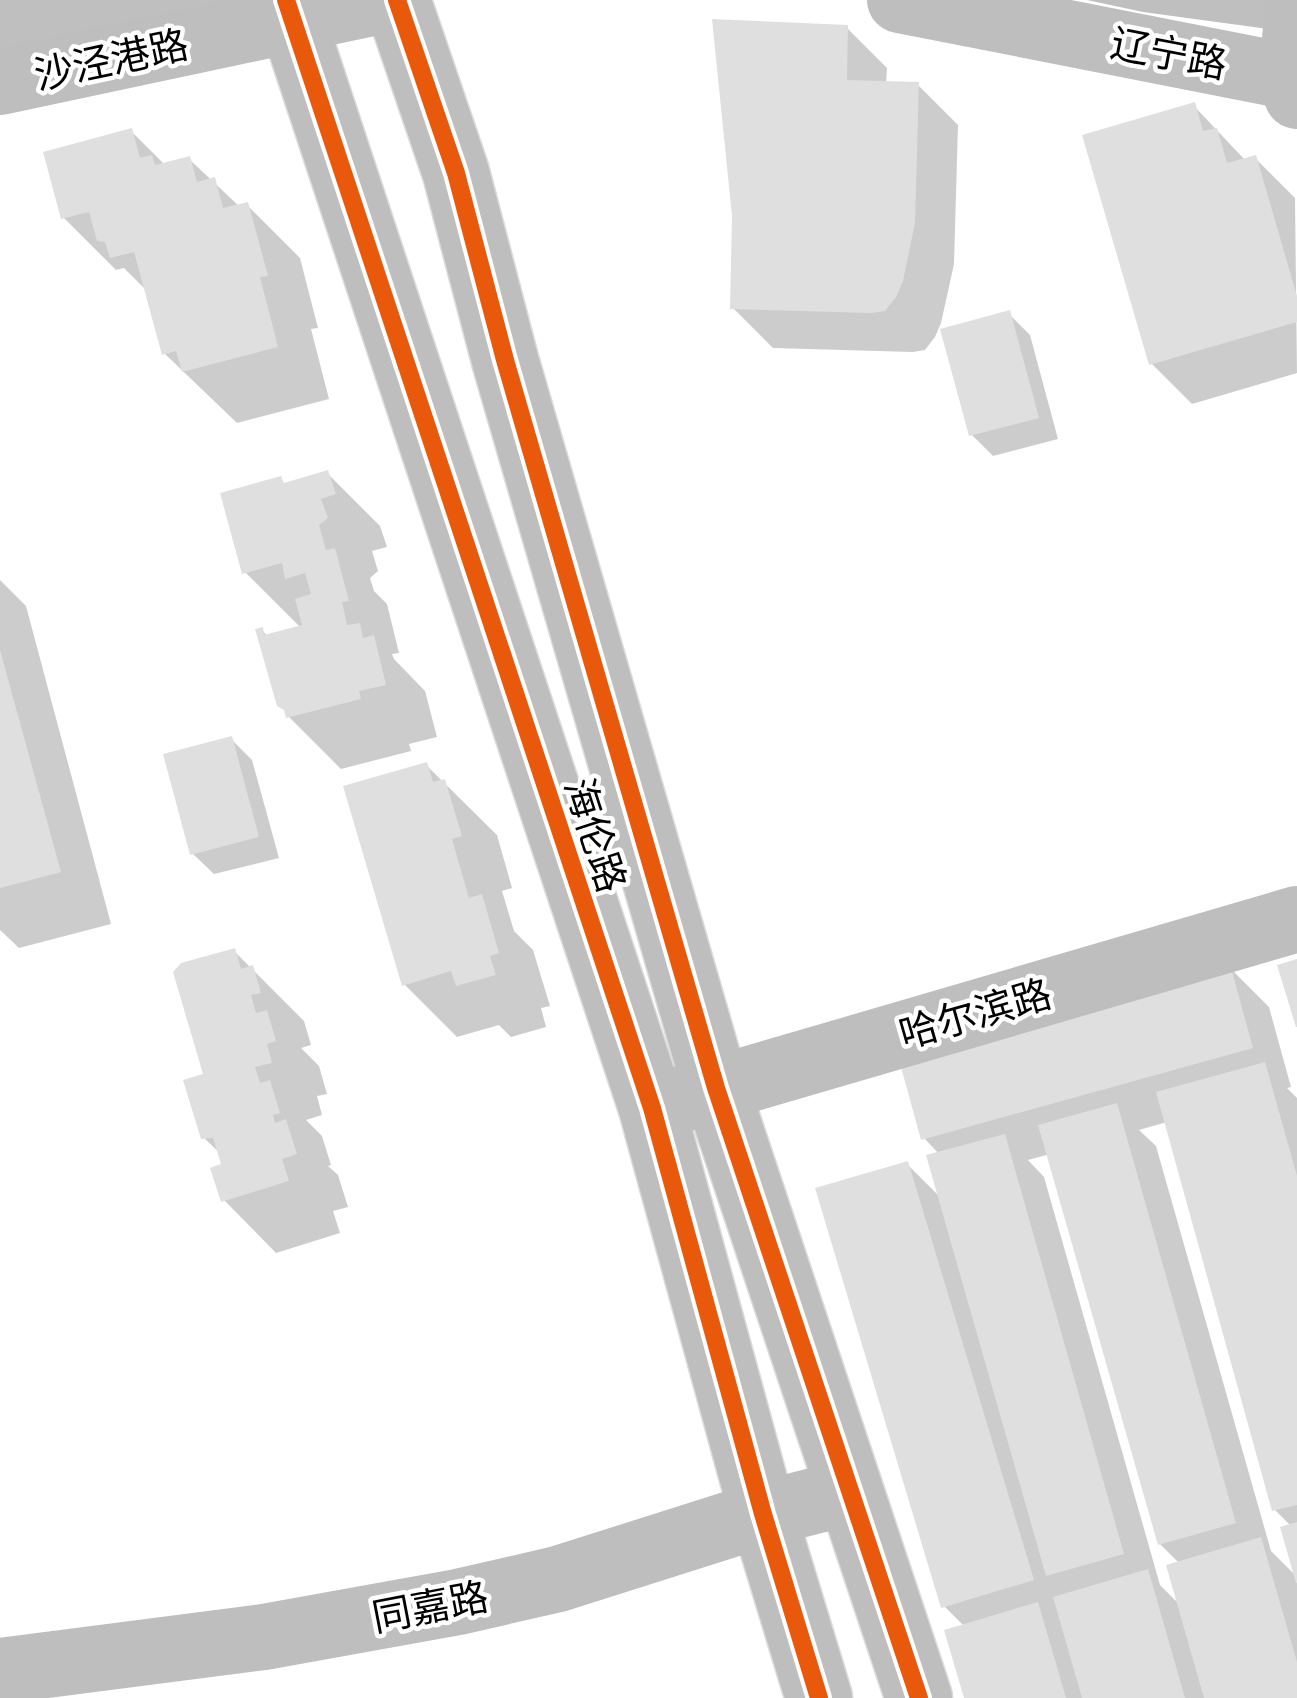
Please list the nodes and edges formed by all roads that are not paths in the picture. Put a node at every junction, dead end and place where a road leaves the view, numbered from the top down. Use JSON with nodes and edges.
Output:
{"nodes":[{"id":1,"x":386,"y":0,"type":"edge"},
{"id":2,"x":397,"y":0,"type":"edge"},
{"id":3,"x":900,"y":0,"type":"edge"},
{"id":4,"x":289,"y":10,"type":"edge"},
{"id":5,"x":1295,"y":61,"type":"edge"},
{"id":6,"x":0,"y":82,"type":"edge"},
{"id":7,"x":1297,"y":919,"type":"edge"},
{"id":8,"x":716,"y":1088,"type":"junction"},
{"id":9,"x":652,"y":1108,"type":"junction"},
{"id":10,"x":850,"y":1492,"type":"junction"},
{"id":11,"x":764,"y":1514,"type":"junction"},
{"id":12,"x":0,"y":1671,"type":"edge"},
{"id":13,"x":819,"y":1698,"type":"edge"},
{"id":14,"x":919,"y":1698,"type":"edge"}],
"edges":[{"from":1,"to":4,"type":"main road"},
{"from":2,"to":8,"type":"main road","name":"海伦路"},
{"from":3,"to":5,"type":"main road","name":"辽宁路"},
{"from":4,"to":6,"type":"main road","name":"沙泾港路"},
{"from":4,"to":9,"type":"main road","name":"海伦路"},
{"from":7,"to":8,"type":"main road","name":"哈尔滨路"},
{"from":8,"to":9,"type":"main road","name":"哈尔滨路"},
{"from":8,"to":10,"type":"main road","name":"海伦路"},
{"from":9,"to":11,"type":"main road","name":"海伦路"},
{"from":10,"to":11,"type":"main road","name":"同嘉路"},
{"from":10,"to":14,"type":"main road","name":"海伦路"},
{"from":11,"to":12,"type":"main road","name":"同嘉路"},
{"from":11,"to":13,"type":"main road","name":"海伦路"}]}
